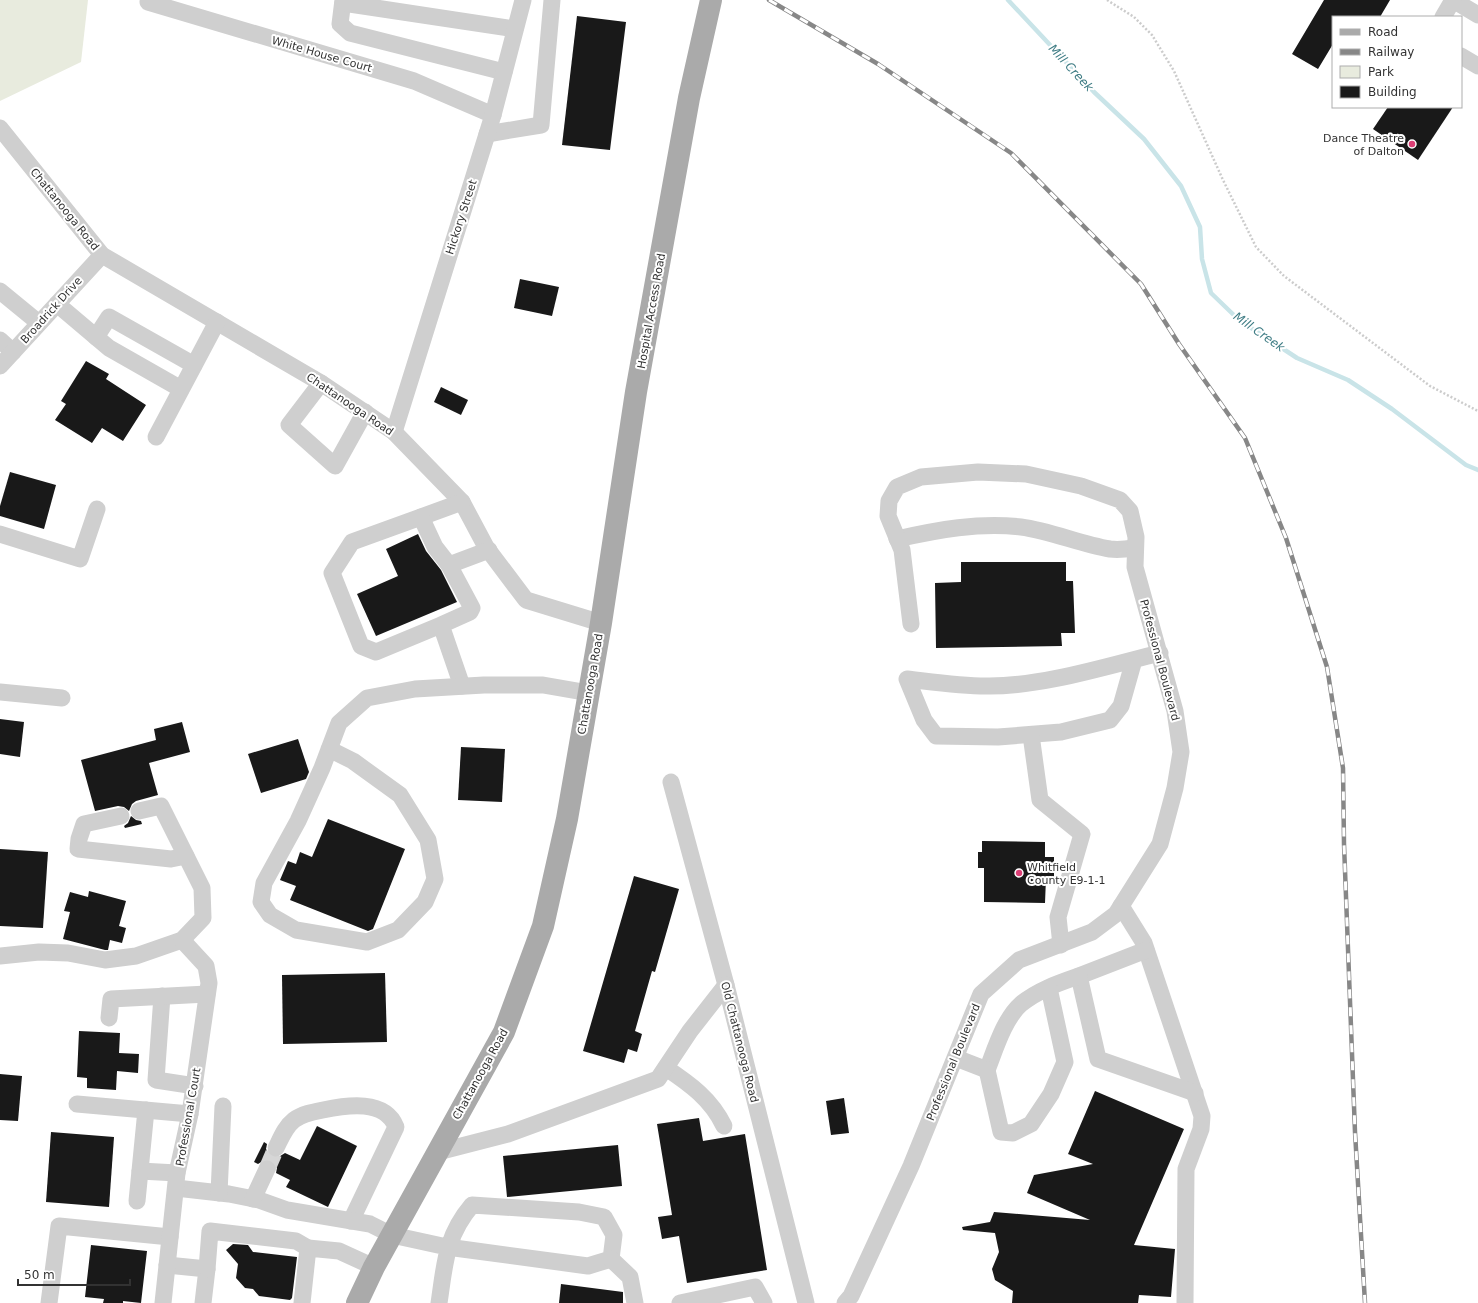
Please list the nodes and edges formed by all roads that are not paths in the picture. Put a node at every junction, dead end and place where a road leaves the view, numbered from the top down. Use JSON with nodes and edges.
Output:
{"nodes":[{"id":1,"x":523,"y":0,"type":"edge"},
{"id":2,"x":552,"y":0,"type":"edge"},
{"id":3,"x":711,"y":0,"type":"edge"},
{"id":4,"x":1453,"y":0,"type":"edge"},
{"id":5,"x":343,"y":1,"type":"edge"},
{"id":6,"x":148,"y":2,"type":"dead end"},
{"id":7,"x":1478,"y":15,"type":"edge"},
{"id":8,"x":1444,"y":16,"type":"edge"},
{"id":9,"x":516,"y":30,"type":"junction"},
{"id":10,"x":1462,"y":57,"type":"edge"},
{"id":11,"x":1478,"y":66,"type":"edge"},
{"id":12,"x":504,"y":72,"type":"junction"},
{"id":13,"x":493,"y":115,"type":"junction"},
{"id":14,"x":0,"y":128,"type":"edge"},
{"id":15,"x":487,"y":134,"type":"junction"},
{"id":16,"x":102,"y":255,"type":"junction"},
{"id":17,"x":0,"y":291,"type":"edge"},
{"id":18,"x":57,"y":304,"type":"junction"},
{"id":19,"x":218,"y":322,"type":"junction"},
{"id":20,"x":39,"y":323,"type":"junction"},
{"id":21,"x":96,"y":337,"type":"junction"},
{"id":22,"x":0,"y":340,"type":"edge"},
{"id":23,"x":13,"y":352,"type":"junction"},
{"id":24,"x":194,"y":365,"type":"junction"},
{"id":25,"x":0,"y":366,"type":"edge"},
{"id":26,"x":321,"y":383,"type":"junction"},
{"id":27,"x":181,"y":389,"type":"junction"},
{"id":28,"x":365,"y":412,"type":"junction"},
{"id":29,"x":394,"y":432,"type":"junction"},
{"id":30,"x":156,"y":437,"type":"dead end"},
{"id":31,"x":462,"y":502,"type":"junction"},
{"id":32,"x":97,"y":509,"type":"dead end"},
{"id":33,"x":421,"y":517,"type":"junction"},
{"id":34,"x":0,"y":534,"type":"edge"},
{"id":35,"x":897,"y":539,"type":"junction"},
{"id":36,"x":1134,"y":548,"type":"junction"},
{"id":37,"x":489,"y":550,"type":"junction"},
{"id":38,"x":449,"y":565,"type":"junction"},
{"id":39,"x":601,"y":623,"type":"junction"},
{"id":40,"x":911,"y":624,"type":"dead end"},
{"id":41,"x":441,"y":625,"type":"junction"},
{"id":42,"x":1160,"y":653,"type":"junction"},
{"id":43,"x":1134,"y":660,"type":"junction"},
{"id":44,"x":462,"y":686,"type":"junction"},
{"id":45,"x":0,"y":692,"type":"edge"},
{"id":46,"x":589,"y":693,"type":"junction"},
{"id":47,"x":62,"y":698,"type":"dead end"},
{"id":48,"x":1031,"y":734,"type":"junction"},
{"id":49,"x":329,"y":749,"type":"junction"},
{"id":50,"x":671,"y":782,"type":"dead end"},
{"id":51,"x":139,"y":811,"type":"dead end"},
{"id":52,"x":121,"y":816,"type":"dead end"},
{"id":53,"x":186,"y":856,"type":"junction"},
{"id":54,"x":1121,"y":906,"type":"junction"},
{"id":55,"x":182,"y":940,"type":"junction"},
{"id":56,"x":1061,"y":945,"type":"junction"},
{"id":57,"x":1146,"y":950,"type":"junction"},
{"id":58,"x":0,"y":956,"type":"edge"},
{"id":59,"x":1079,"y":976,"type":"junction"},
{"id":60,"x":726,"y":985,"type":"junction"},
{"id":61,"x":1049,"y":988,"type":"junction"},
{"id":62,"x":208,"y":994,"type":"junction"},
{"id":63,"x":162,"y":996,"type":"junction"},
{"id":64,"x":109,"y":1018,"type":"dead end"},
{"id":65,"x":956,"y":1058,"type":"junction"},
{"id":66,"x":666,"y":1068,"type":"junction"},
{"id":67,"x":987,"y":1070,"type":"junction"},
{"id":68,"x":195,"y":1086,"type":"junction"},
{"id":69,"x":1195,"y":1093,"type":"junction"},
{"id":70,"x":76,"y":1104,"type":"dead end"},
{"id":71,"x":223,"y":1106,"type":"dead end"},
{"id":72,"x":146,"y":1110,"type":"junction"},
{"id":73,"x":190,"y":1114,"type":"junction"},
{"id":74,"x":724,"y":1126,"type":"dead end"},
{"id":75,"x":276,"y":1148,"type":"tunnel mouth"},
{"id":76,"x":438,"y":1152,"type":"junction"},
{"id":77,"x":267,"y":1169,"type":"tunnel mouth"},
{"id":78,"x":140,"y":1172,"type":"junction"},
{"id":79,"x":176,"y":1181,"type":"junction"},
{"id":80,"x":219,"y":1193,"type":"junction"},
{"id":81,"x":253,"y":1199,"type":"junction"},
{"id":82,"x":137,"y":1201,"type":"dead end"},
{"id":83,"x":351,"y":1221,"type":"junction"},
{"id":84,"x":392,"y":1235,"type":"junction"},
{"id":85,"x":170,"y":1237,"type":"junction"},
{"id":86,"x":448,"y":1247,"type":"junction"},
{"id":87,"x":308,"y":1248,"type":"junction"},
{"id":88,"x":611,"y":1259,"type":"junction"},
{"id":89,"x":167,"y":1265,"type":"junction"},
{"id":90,"x":374,"y":1267,"type":"junction"},
{"id":91,"x":207,"y":1270,"type":"junction"},
{"id":92,"x":49,"y":1303,"type":"edge"},
{"id":93,"x":163,"y":1303,"type":"edge"},
{"id":94,"x":203,"y":1303,"type":"edge"},
{"id":95,"x":302,"y":1303,"type":"edge"},
{"id":96,"x":357,"y":1303,"type":"edge"},
{"id":97,"x":439,"y":1303,"type":"edge"},
{"id":98,"x":635,"y":1303,"type":"edge"},
{"id":99,"x":680,"y":1303,"type":"edge"},
{"id":100,"x":764,"y":1303,"type":"edge"},
{"id":101,"x":806,"y":1303,"type":"edge"},
{"id":102,"x":845,"y":1303,"type":"edge"},
{"id":103,"x":1185,"y":1303,"type":"edge"}],
"edges":[{"from":1,"to":9,"type":"street","name":"Hickory Street"},
{"from":2,"to":15,"type":"street"},
{"from":3,"to":39,"type":"main road","name":"Hospital Access Road"},
{"from":4,"to":7,"type":"street"},
{"from":4,"to":8,"type":"street"},
{"from":5,"to":9,"type":"street"},
{"from":5,"to":12,"type":"street"},
{"from":6,"to":13,"type":"street","name":"White House Court"},
{"from":9,"to":12,"type":"street","name":"Hickory Street"},
{"from":10,"to":11,"type":"street"},
{"from":12,"to":13,"type":"street","name":"Hickory Street"},
{"from":13,"to":15,"type":"street","name":"Hickory Street"},
{"from":14,"to":16,"type":"street","name":"Chattanooga Road"},
{"from":15,"to":29,"type":"street","name":"Hickory Street"},
{"from":16,"to":18,"type":"street","name":"Broadrick Drive"},
{"from":16,"to":19,"type":"street","name":"Chattanooga Road"},
{"from":17,"to":20,"type":"street"},
{"from":18,"to":20,"type":"street","name":"Broadrick Drive"},
{"from":18,"to":21,"type":"street"},
{"from":19,"to":24,"type":"street"},
{"from":19,"to":26,"type":"street","name":"Chattanooga Road"},
{"from":20,"to":23,"type":"street","name":"Broadrick Drive"},
{"from":21,"to":24,"type":"street"},
{"from":21,"to":27,"type":"street"},
{"from":22,"to":23,"type":"street"},
{"from":23,"to":25,"type":"street","name":"Broadrick Drive"},
{"from":24,"to":27,"type":"street"},
{"from":26,"to":28,"type":"street","name":"Chattanooga Road"},
{"from":26,"to":28,"type":"street"},
{"from":27,"to":30,"type":"street"},
{"from":28,"to":29,"type":"street","name":"Chattanooga Road"},
{"from":29,"to":31,"type":"street","name":"Chattanooga Road"},
{"from":31,"to":33,"type":"street"},
{"from":31,"to":37,"type":"street","name":"Chattanooga Road"},
{"from":32,"to":34,"type":"street"},
{"from":33,"to":38,"type":"street"},
{"from":33,"to":41,"type":"street"},
{"from":35,"to":36,"type":"street"},
{"from":35,"to":36,"type":"street","name":"Professional Boulevard"},
{"from":35,"to":40,"type":"street","name":"Professional Boulevard"},
{"from":36,"to":42,"type":"street","name":"Professional Boulevard"},
{"from":37,"to":38,"type":"street"},
{"from":37,"to":39,"type":"street","name":"Chattanooga Road"},
{"from":38,"to":41,"type":"street"},
{"from":39,"to":46,"type":"main road","name":"Chattanooga Road"},
{"from":41,"to":44,"type":"street"},
{"from":42,"to":43,"type":"street"},
{"from":42,"to":54,"type":"street","name":"Professional Boulevard"},
{"from":43,"to":48,"type":"street"},
{"from":43,"to":48,"type":"street"},
{"from":44,"to":46,"type":"street"},
{"from":44,"to":49,"type":"street"},
{"from":45,"to":47,"type":"street"},
{"from":46,"to":76,"type":"main road","name":"Chattanooga Road"},
{"from":48,"to":56,"type":"street"},
{"from":49,"to":49,"type":"street"},
{"from":50,"to":60,"type":"street","name":"Old Chattanooga Road"},
{"from":51,"to":53,"type":"street"},
{"from":52,"to":53,"type":"street"},
{"from":53,"to":55,"type":"street"},
{"from":54,"to":56,"type":"street","name":"Professional Boulevard"},
{"from":54,"to":57,"type":"street"},
{"from":55,"to":58,"type":"street"},
{"from":55,"to":62,"type":"street","name":"Professional Court"},
{"from":56,"to":65,"type":"street","name":"Professional Boulevard"},
{"from":57,"to":59,"type":"street"},
{"from":57,"to":69,"type":"street"},
{"from":59,"to":61,"type":"street"},
{"from":59,"to":69,"type":"street"},
{"from":60,"to":66,"type":"street"},
{"from":60,"to":101,"type":"street","name":"Old Chattanooga Road"},
{"from":61,"to":67,"type":"street"},
{"from":61,"to":67,"type":"street"},
{"from":62,"to":63,"type":"street"},
{"from":62,"to":68,"type":"street","name":"Professional Court"},
{"from":63,"to":64,"type":"street"},
{"from":63,"to":68,"type":"street"},
{"from":65,"to":67,"type":"street"},
{"from":65,"to":102,"type":"street","name":"Professional Boulevard"},
{"from":66,"to":74,"type":"street"},
{"from":66,"to":76,"type":"street"},
{"from":68,"to":73,"type":"street","name":"Professional Court"},
{"from":69,"to":103,"type":"street"},
{"from":70,"to":72,"type":"street"},
{"from":71,"to":80,"type":"street"},
{"from":72,"to":73,"type":"street"},
{"from":72,"to":78,"type":"street"},
{"from":73,"to":79,"type":"street","name":"Professional Court"},
{"from":75,"to":83,"type":"street"},
{"from":76,"to":84,"type":"main road","name":"Chattanooga Road"},
{"from":77,"to":81,"type":"street"},
{"from":78,"to":79,"type":"street"},
{"from":78,"to":82,"type":"street"},
{"from":79,"to":80,"type":"street"},
{"from":79,"to":85,"type":"street","name":"Professional Court"},
{"from":80,"to":81,"type":"street"},
{"from":81,"to":83,"type":"street"},
{"from":83,"to":84,"type":"street"},
{"from":84,"to":86,"type":"street"},
{"from":84,"to":90,"type":"main road","name":"Chattanooga Road"},
{"from":85,"to":89,"type":"street","name":"Professional Court"},
{"from":85,"to":92,"type":"street"},
{"from":86,"to":88,"type":"street"},
{"from":86,"to":88,"type":"street"},
{"from":86,"to":97,"type":"street"},
{"from":87,"to":90,"type":"street"},
{"from":87,"to":91,"type":"street"},
{"from":87,"to":95,"type":"street"},
{"from":88,"to":98,"type":"street"},
{"from":89,"to":91,"type":"street"},
{"from":89,"to":93,"type":"street","name":"Professional Court"},
{"from":90,"to":96,"type":"main road","name":"Chattanooga Road"},
{"from":91,"to":94,"type":"street"},
{"from":99,"to":100,"type":"street"}]}
